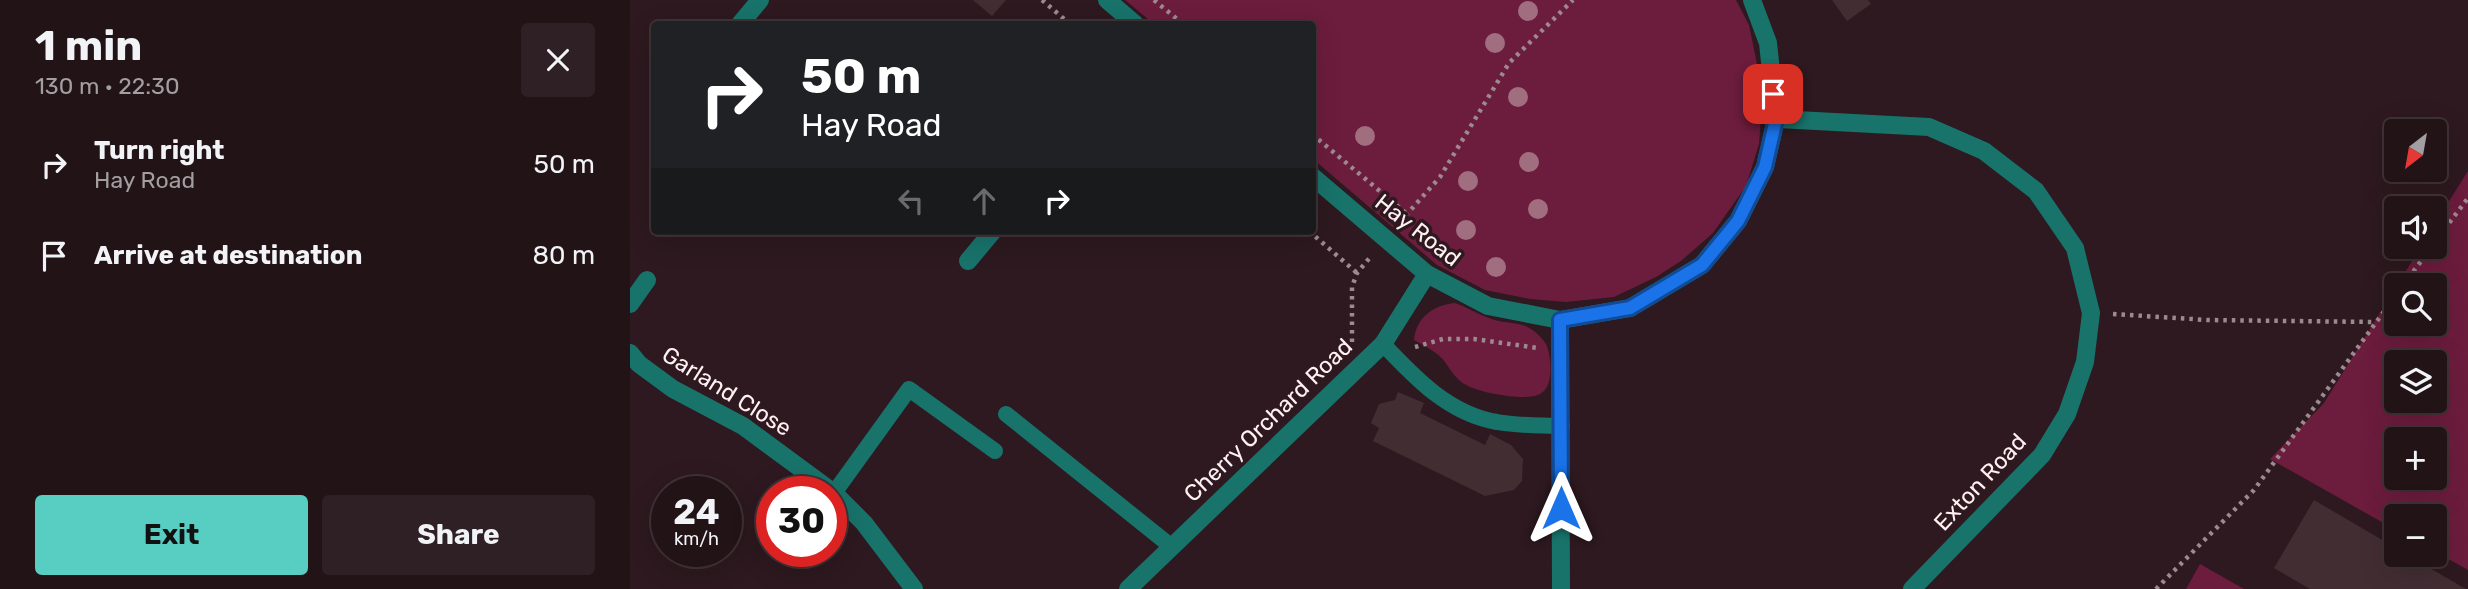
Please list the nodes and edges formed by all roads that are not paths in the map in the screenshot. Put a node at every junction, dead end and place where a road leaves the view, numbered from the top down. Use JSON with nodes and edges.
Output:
{"nodes":[{"id":1,"x":760,"y":0,"type":"edge"},
{"id":2,"x":1107,"y":0,"type":"edge"},
{"id":3,"x":1752,"y":0,"type":"edge"},
{"id":4,"x":742,"y":21,"type":"edge"},
{"id":5,"x":1132,"y":21,"type":"edge"},
{"id":6,"x":1776,"y":119,"type":"junction"},
{"id":7,"x":1316,"y":179,"type":"edge"},
{"id":8,"x":990,"y":235,"type":"edge"},
{"id":9,"x":968,"y":261,"type":"dead end"},
{"id":10,"x":1427,"y":274,"type":"junction"},
{"id":11,"x":647,"y":280,"type":"dead end"},
{"id":12,"x":630,"y":304,"type":"edge"},
{"id":13,"x":1560,"y":320,"type":"junction"},
{"id":14,"x":1383,"y":344,"type":"junction"},
{"id":15,"x":630,"y":353,"type":"edge"},
{"id":16,"x":1006,"y":414,"type":"dead end"},
{"id":17,"x":1562,"y":426,"type":"junction"},
{"id":18,"x":995,"y":451,"type":"dead end"},
{"id":19,"x":811,"y":476,"type":"edge"},
{"id":20,"x":846,"y":476,"type":"edge"},
{"id":21,"x":847,"y":506,"type":"edge"},
{"id":22,"x":1172,"y":547,"type":"junction"},
{"id":23,"x":914,"y":589,"type":"edge"},
{"id":24,"x":1128,"y":589,"type":"edge"},
{"id":25,"x":1561,"y":589,"type":"edge"},
{"id":26,"x":1912,"y":589,"type":"edge"}],
"edges":[{"from":1,"to":4,"type":"street"},
{"from":2,"to":5,"type":"street"},
{"from":3,"to":6,"type":"street","name":"Hay Road"},
{"from":6,"to":13,"type":"street","name":"Hay Road"},
{"from":6,"to":26,"type":"street","name":"Exton Road"},
{"from":7,"to":10,"type":"street","name":"Hay Road"},
{"from":8,"to":9,"type":"street"},
{"from":10,"to":13,"type":"street","name":"Hay Road"},
{"from":10,"to":14,"type":"street","name":"Cherry Orchard Road"},
{"from":11,"to":12,"type":"street"},
{"from":13,"to":17,"type":"street"},
{"from":14,"to":17,"type":"lane"},
{"from":14,"to":22,"type":"street","name":"Cherry Orchard Road"},
{"from":15,"to":19,"type":"street","name":"Garland Close"},
{"from":16,"to":22,"type":"lane"},
{"from":17,"to":25,"type":"street"},
{"from":18,"to":20,"type":"lane"},
{"from":21,"to":23,"type":"street","name":"Garland Close"},
{"from":22,"to":24,"type":"street","name":"Cherry Orchard Road"}]}
